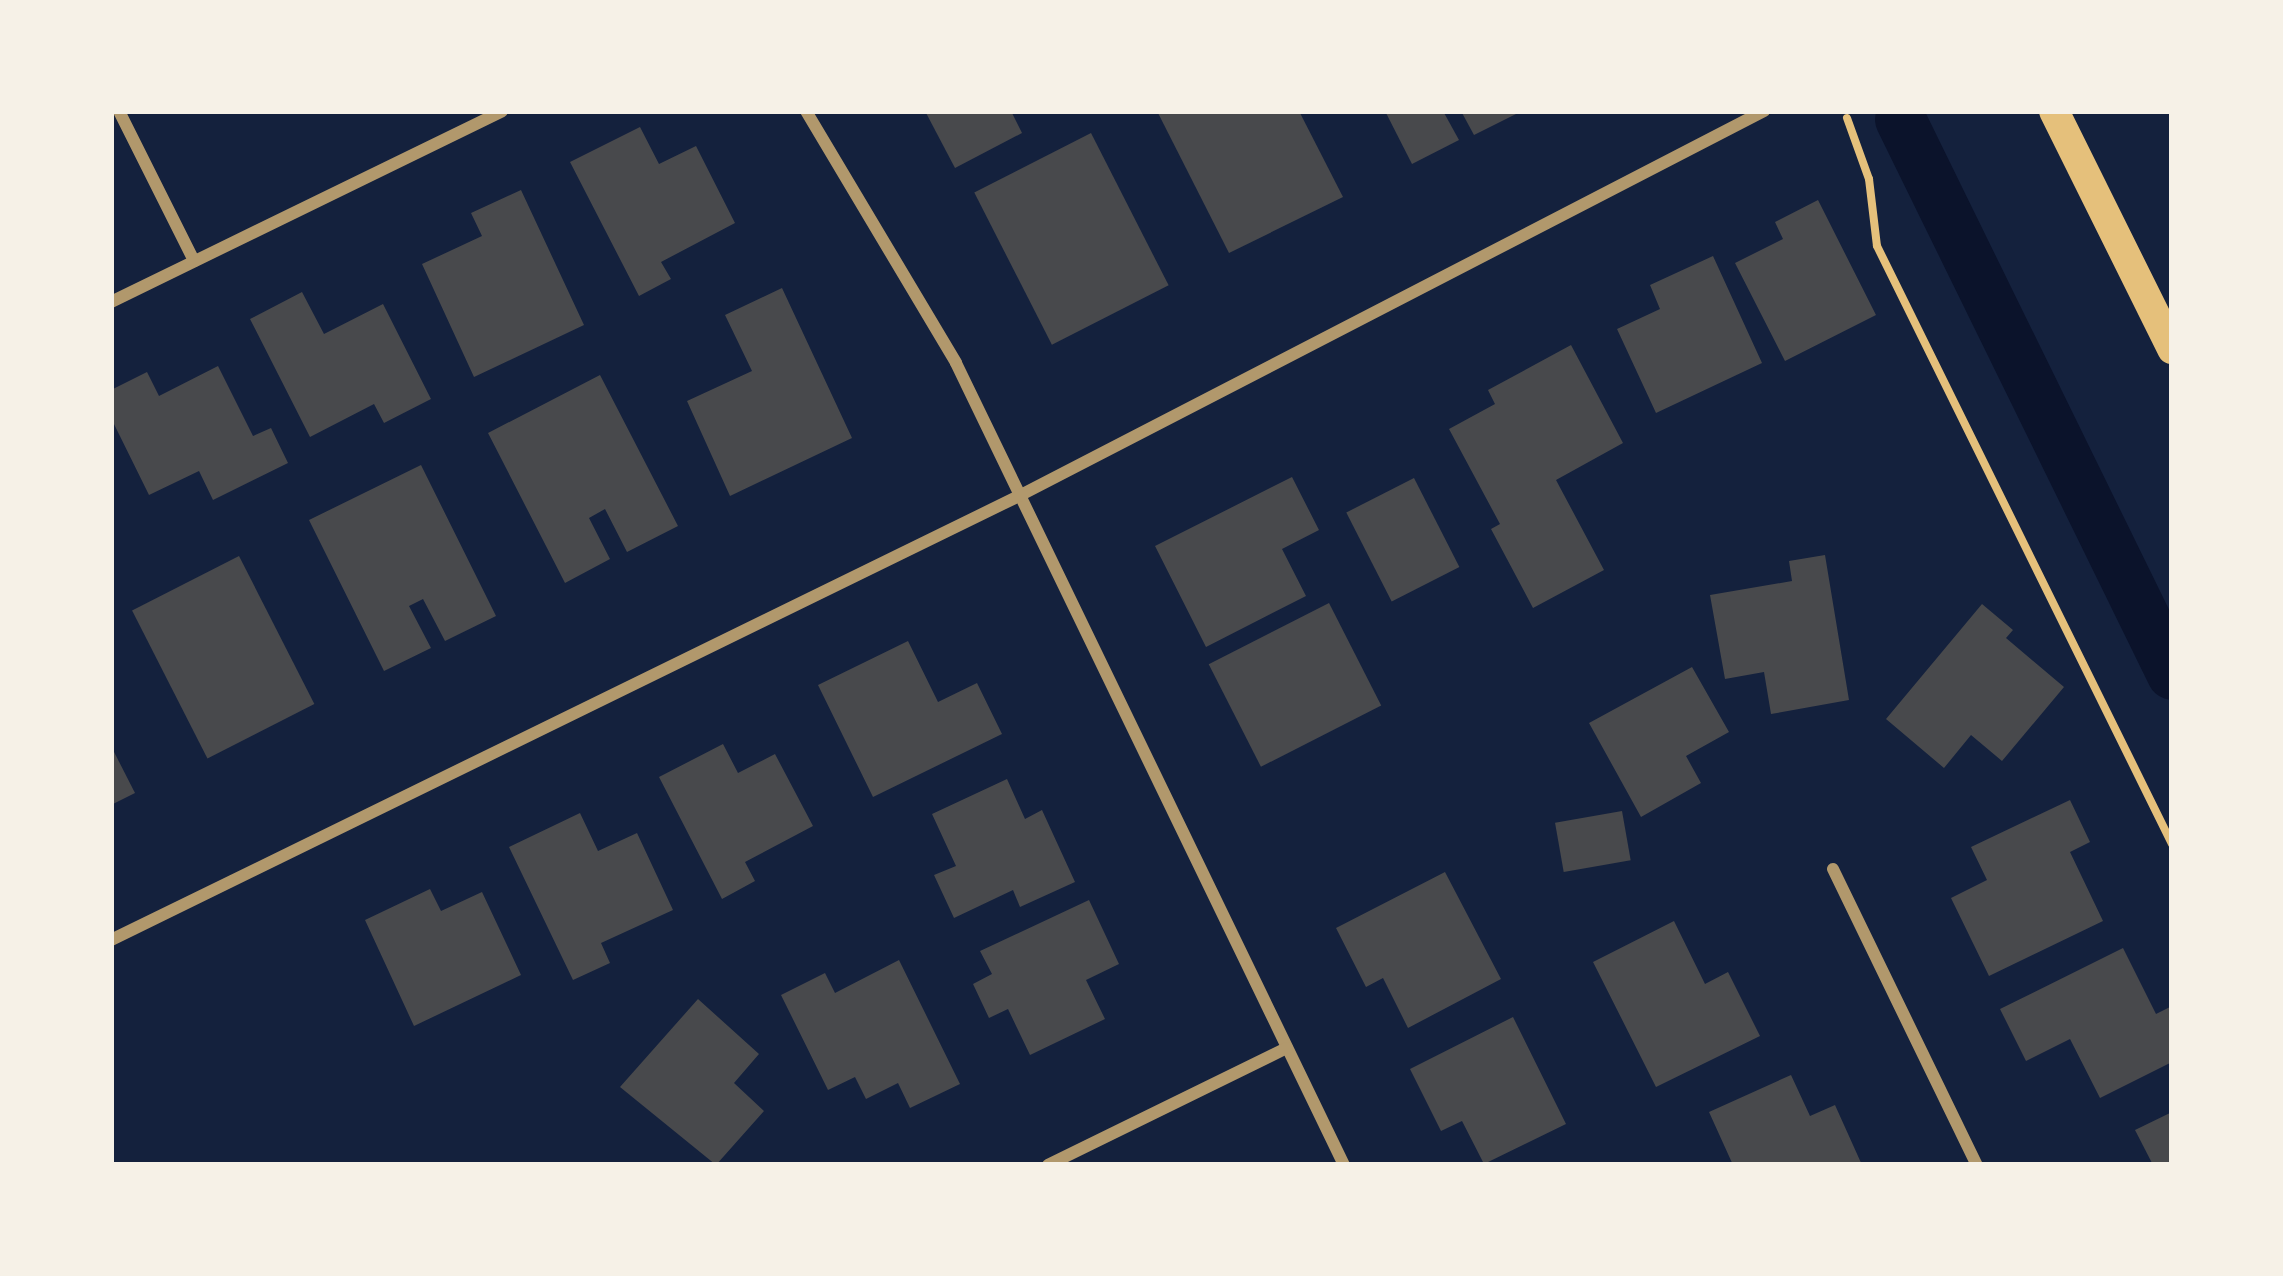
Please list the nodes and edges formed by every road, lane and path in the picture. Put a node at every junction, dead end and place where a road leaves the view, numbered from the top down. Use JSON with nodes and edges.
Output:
{"nodes":[{"id":1,"x":119,"y":111,"type":"edge"},
{"id":2,"x":502,"y":111,"type":"edge"},
{"id":3,"x":806,"y":111,"type":"edge"},
{"id":4,"x":1764,"y":111,"type":"edge"},
{"id":5,"x":2054,"y":111,"type":"edge"},
{"id":6,"x":1847,"y":118,"type":"dead end"},
{"id":7,"x":194,"y":261,"type":"junction"},
{"id":8,"x":111,"y":302,"type":"edge"},
{"id":9,"x":2172,"y":350,"type":"edge"},
{"id":10,"x":1017,"y":497,"type":"junction"},
{"id":11,"x":2172,"y":844,"type":"edge"},
{"id":12,"x":1833,"y":869,"type":"dead end"},
{"id":13,"x":111,"y":940,"type":"edge"},
{"id":14,"x":1287,"y":1048,"type":"junction"},
{"id":15,"x":1048,"y":1165,"type":"edge"},
{"id":16,"x":1344,"y":1165,"type":"edge"},
{"id":17,"x":1977,"y":1165,"type":"edge"}],
"edges":[{"from":1,"to":7,"type":"street"},
{"from":2,"to":7,"type":"street"},
{"from":3,"to":10,"type":"street"},
{"from":4,"to":10,"type":"street"},
{"from":5,"to":9,"type":"main road"},
{"from":6,"to":11,"type":"path"},
{"from":7,"to":8,"type":"street"},
{"from":10,"to":13,"type":"street"},
{"from":10,"to":14,"type":"street"},
{"from":12,"to":17,"type":"street"},
{"from":14,"to":15,"type":"street"},
{"from":14,"to":16,"type":"street"}]}
